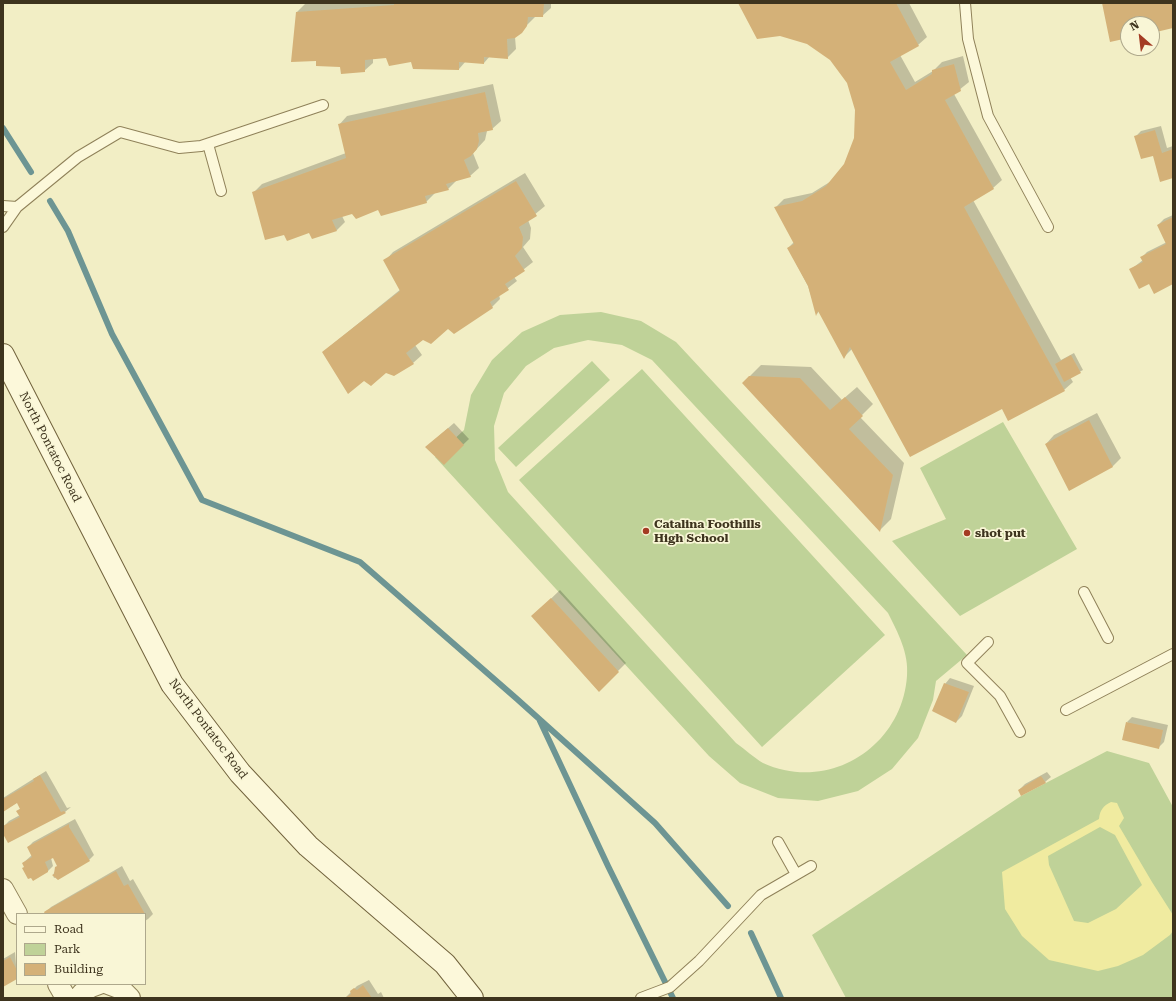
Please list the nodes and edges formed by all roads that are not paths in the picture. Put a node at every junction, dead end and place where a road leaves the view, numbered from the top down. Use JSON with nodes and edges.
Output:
{"nodes":[{"id":1,"x":965,"y":3,"type":"edge"},
{"id":2,"x":323,"y":105,"type":"dead end"},
{"id":3,"x":208,"y":144,"type":"junction"},
{"id":4,"x":221,"y":191,"type":"dead end"},
{"id":5,"x":3,"y":206,"type":"edge"},
{"id":6,"x":17,"y":207,"type":"junction"},
{"id":7,"x":3,"y":227,"type":"edge"},
{"id":8,"x":1048,"y":227,"type":"dead end"},
{"id":9,"x":3,"y":355,"type":"edge"},
{"id":10,"x":1084,"y":592,"type":"dead end"},
{"id":11,"x":1108,"y":638,"type":"dead end"},
{"id":12,"x":988,"y":642,"type":"dead end"},
{"id":13,"x":1173,"y":654,"type":"edge"},
{"id":14,"x":1066,"y":710,"type":"dead end"},
{"id":15,"x":1020,"y":732,"type":"dead end"},
{"id":16,"x":778,"y":842,"type":"dead end"},
{"id":17,"x":811,"y":866,"type":"dead end"},
{"id":18,"x":796,"y":874,"type":"junction"},
{"id":19,"x":3,"y":889,"type":"edge"},
{"id":20,"x":16,"y":913,"type":"edge"},
{"id":21,"x":59,"y":985,"type":"edge"},
{"id":22,"x":96,"y":985,"type":"edge"},
{"id":23,"x":111,"y":985,"type":"edge"},
{"id":24,"x":66,"y":998,"type":"edge"},
{"id":25,"x":78,"y":998,"type":"edge"},
{"id":26,"x":130,"y":998,"type":"edge"},
{"id":27,"x":472,"y":998,"type":"edge"},
{"id":28,"x":641,"y":998,"type":"edge"}],
"edges":[{"from":1,"to":8,"type":"lane"},
{"from":2,"to":3,"type":"lane"},
{"from":3,"to":4,"type":"lane"},
{"from":3,"to":6,"type":"lane"},
{"from":5,"to":6,"type":"lane"},
{"from":6,"to":7,"type":"lane"},
{"from":9,"to":27,"type":"street","name":"North Pontatoc Road"},
{"from":10,"to":11,"type":"lane"},
{"from":12,"to":15,"type":"lane"},
{"from":13,"to":14,"type":"lane"},
{"from":16,"to":18,"type":"lane"},
{"from":17,"to":18,"type":"lane"},
{"from":18,"to":28,"type":"lane"},
{"from":19,"to":20,"type":"street"},
{"from":21,"to":24,"type":"street"},
{"from":22,"to":25,"type":"street"},
{"from":23,"to":26,"type":"street"}]}
